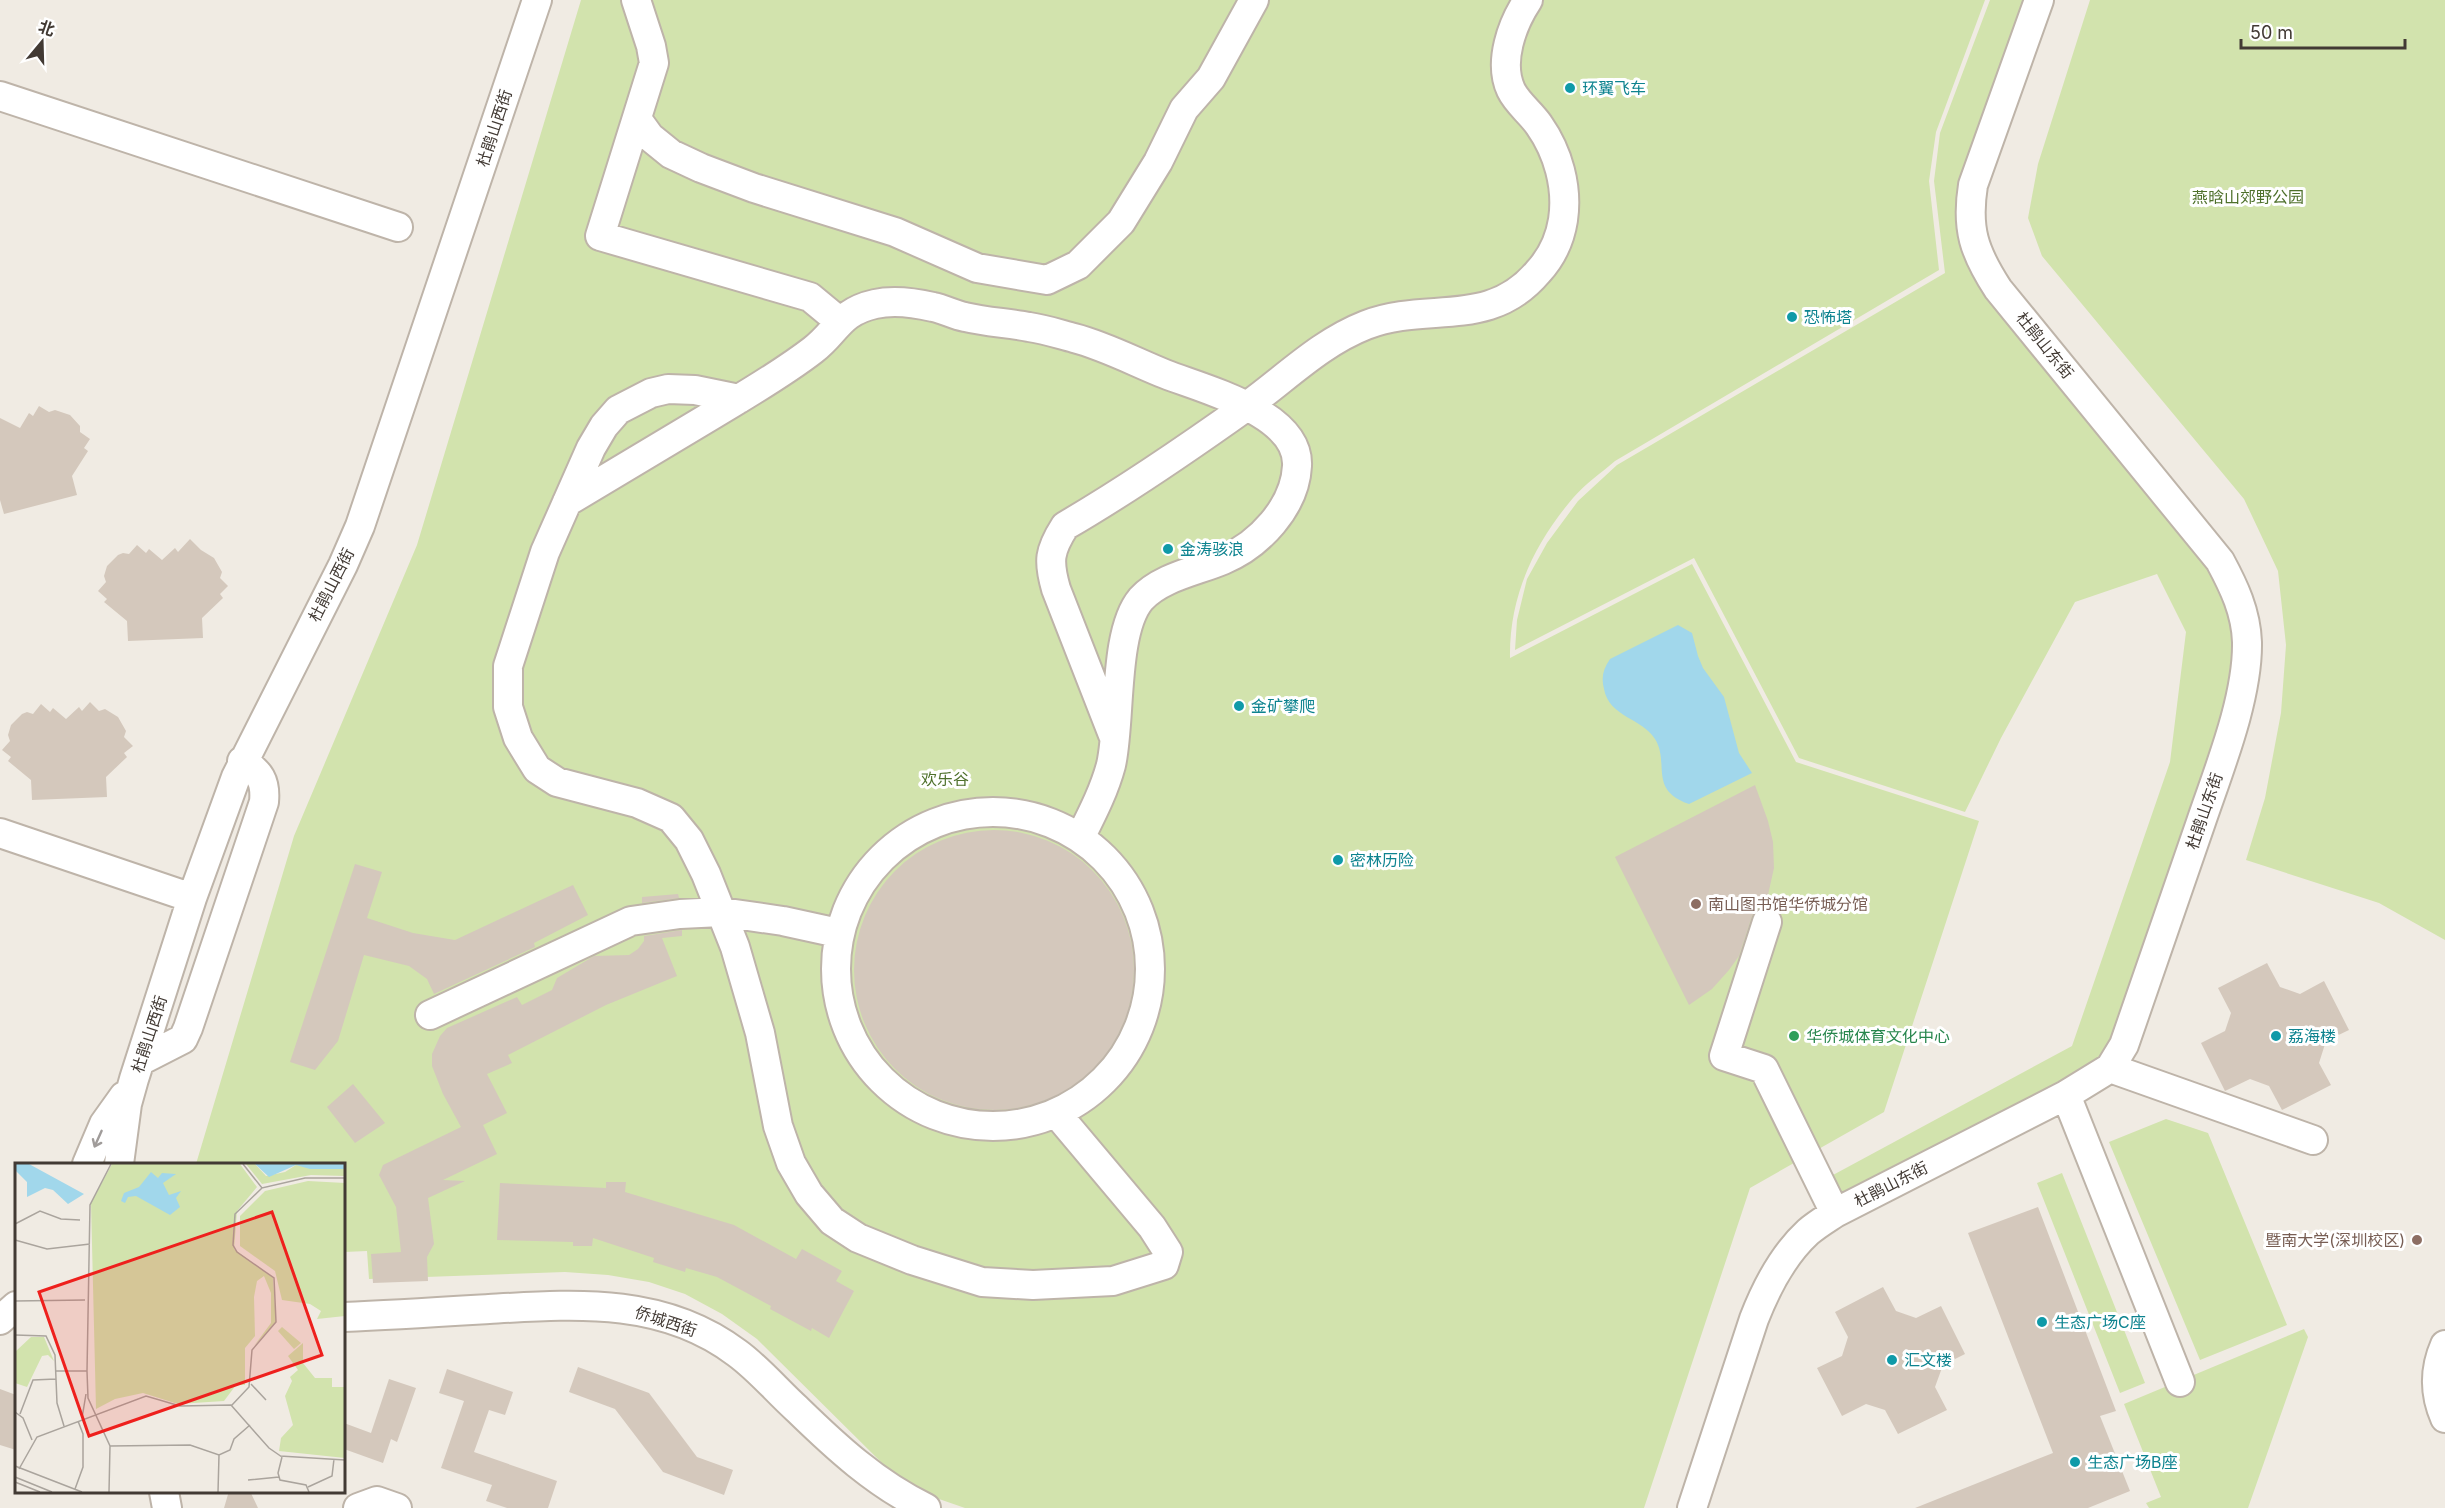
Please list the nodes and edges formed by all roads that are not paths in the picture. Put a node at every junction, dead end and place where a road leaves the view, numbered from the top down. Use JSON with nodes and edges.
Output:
{"nodes":[{"id":1,"x":537,"y":0,"type":"edge"},
{"id":2,"x":636,"y":0,"type":"edge"},
{"id":3,"x":1528,"y":0,"type":"edge"},
{"id":4,"x":2039,"y":0,"type":"edge"},
{"id":5,"x":1252,"y":1,"type":"edge"},
{"id":6,"x":0,"y":96,"type":"edge"},
{"id":7,"x":637,"y":119,"type":"junction"},
{"id":8,"x":398,"y":227,"type":"dead end"},
{"id":9,"x":839,"y":321,"type":"junction"},
{"id":10,"x":739,"y":399,"type":"junction"},
{"id":11,"x":1248,"y":405,"type":"junction"},
{"id":12,"x":567,"y":502,"type":"junction"},
{"id":13,"x":1115,"y":740,"type":"junction"},
{"id":14,"x":242,"y":761,"type":"junction"},
{"id":15,"x":0,"y":833,"type":"edge"},
{"id":16,"x":1080,"y":838,"type":"junction"},
{"id":17,"x":192,"y":898,"type":"junction"},
{"id":18,"x":722,"y":912,"type":"junction"},
{"id":19,"x":1767,"y":922,"type":"dead end"},
{"id":20,"x":838,"y":933,"type":"junction"},
{"id":21,"x":430,"y":1015,"type":"dead end"},
{"id":22,"x":2110,"y":1068,"type":"junction"},
{"id":23,"x":137,"y":1070,"type":"junction"},
{"id":24,"x":2066,"y":1095,"type":"junction"},
{"id":25,"x":1057,"y":1114,"type":"junction"},
{"id":26,"x":2313,"y":1140,"type":"dead end"},
{"id":27,"x":87,"y":1163,"type":"edge"},
{"id":28,"x":119,"y":1163,"type":"edge"},
{"id":29,"x":1835,"y":1213,"type":"junction"},
{"id":30,"x":15,"y":1307,"type":"edge"},
{"id":31,"x":345,"y":1317,"type":"edge"},
{"id":32,"x":0,"y":1320,"type":"edge"},
{"id":33,"x":2445,"y":1345,"type":"edge"},
{"id":34,"x":2180,"y":1382,"type":"dead end"},
{"id":35,"x":2445,"y":1418,"type":"edge"},
{"id":36,"x":164,"y":1493,"type":"edge"},
{"id":37,"x":167,"y":1508,"type":"edge"},
{"id":38,"x":358,"y":1508,"type":"edge"},
{"id":39,"x":397,"y":1508,"type":"edge"},
{"id":40,"x":926,"y":1508,"type":"edge"},
{"id":41,"x":1692,"y":1508,"type":"edge"}],
"edges":[{"from":1,"to":14,"type":"street","name":"杜鹃山西街"},
{"from":2,"to":7,"type":"street"},
{"from":3,"to":11,"type":"street"},
{"from":4,"to":22,"type":"street","name":"杜鹃山东街"},
{"from":5,"to":7,"type":"street"},
{"from":6,"to":8,"type":"street"},
{"from":7,"to":9,"type":"street"},
{"from":9,"to":10,"type":"street"},
{"from":9,"to":11,"type":"street"},
{"from":10,"to":12,"type":"street"},
{"from":10,"to":12,"type":"street"},
{"from":11,"to":13,"type":"street"},
{"from":11,"to":13,"type":"street"},
{"from":12,"to":18,"type":"street"},
{"from":13,"to":16,"type":"street"},
{"from":14,"to":17,"type":"street","name":"杜鹃山西街"},
{"from":14,"to":23,"type":"street"},
{"from":15,"to":17,"type":"street"},
{"from":16,"to":20,"type":"street"},
{"from":16,"to":25,"type":"street"},
{"from":17,"to":23,"type":"street","name":"杜鹃山西街"},
{"from":18,"to":20,"type":"street"},
{"from":18,"to":21,"type":"street"},
{"from":18,"to":25,"type":"street"},
{"from":19,"to":29,"type":"street"},
{"from":20,"to":25,"type":"street"},
{"from":22,"to":24,"type":"street","name":"杜鹃山东街"},
{"from":22,"to":26,"type":"street"},
{"from":23,"to":27,"type":"street","one_way":true},
{"from":23,"to":28,"type":"street","name":"杜鹃山西街"},
{"from":24,"to":29,"type":"street","name":"杜鹃山东街"},
{"from":24,"to":34,"type":"street"},
{"from":29,"to":41,"type":"street","name":"杜鹃山东街"},
{"from":30,"to":32,"type":"street"},
{"from":31,"to":40,"type":"street","name":"侨城西街"},
{"from":33,"to":35,"type":"street"},
{"from":36,"to":37,"type":"street"},
{"from":38,"to":39,"type":"street"}]}
